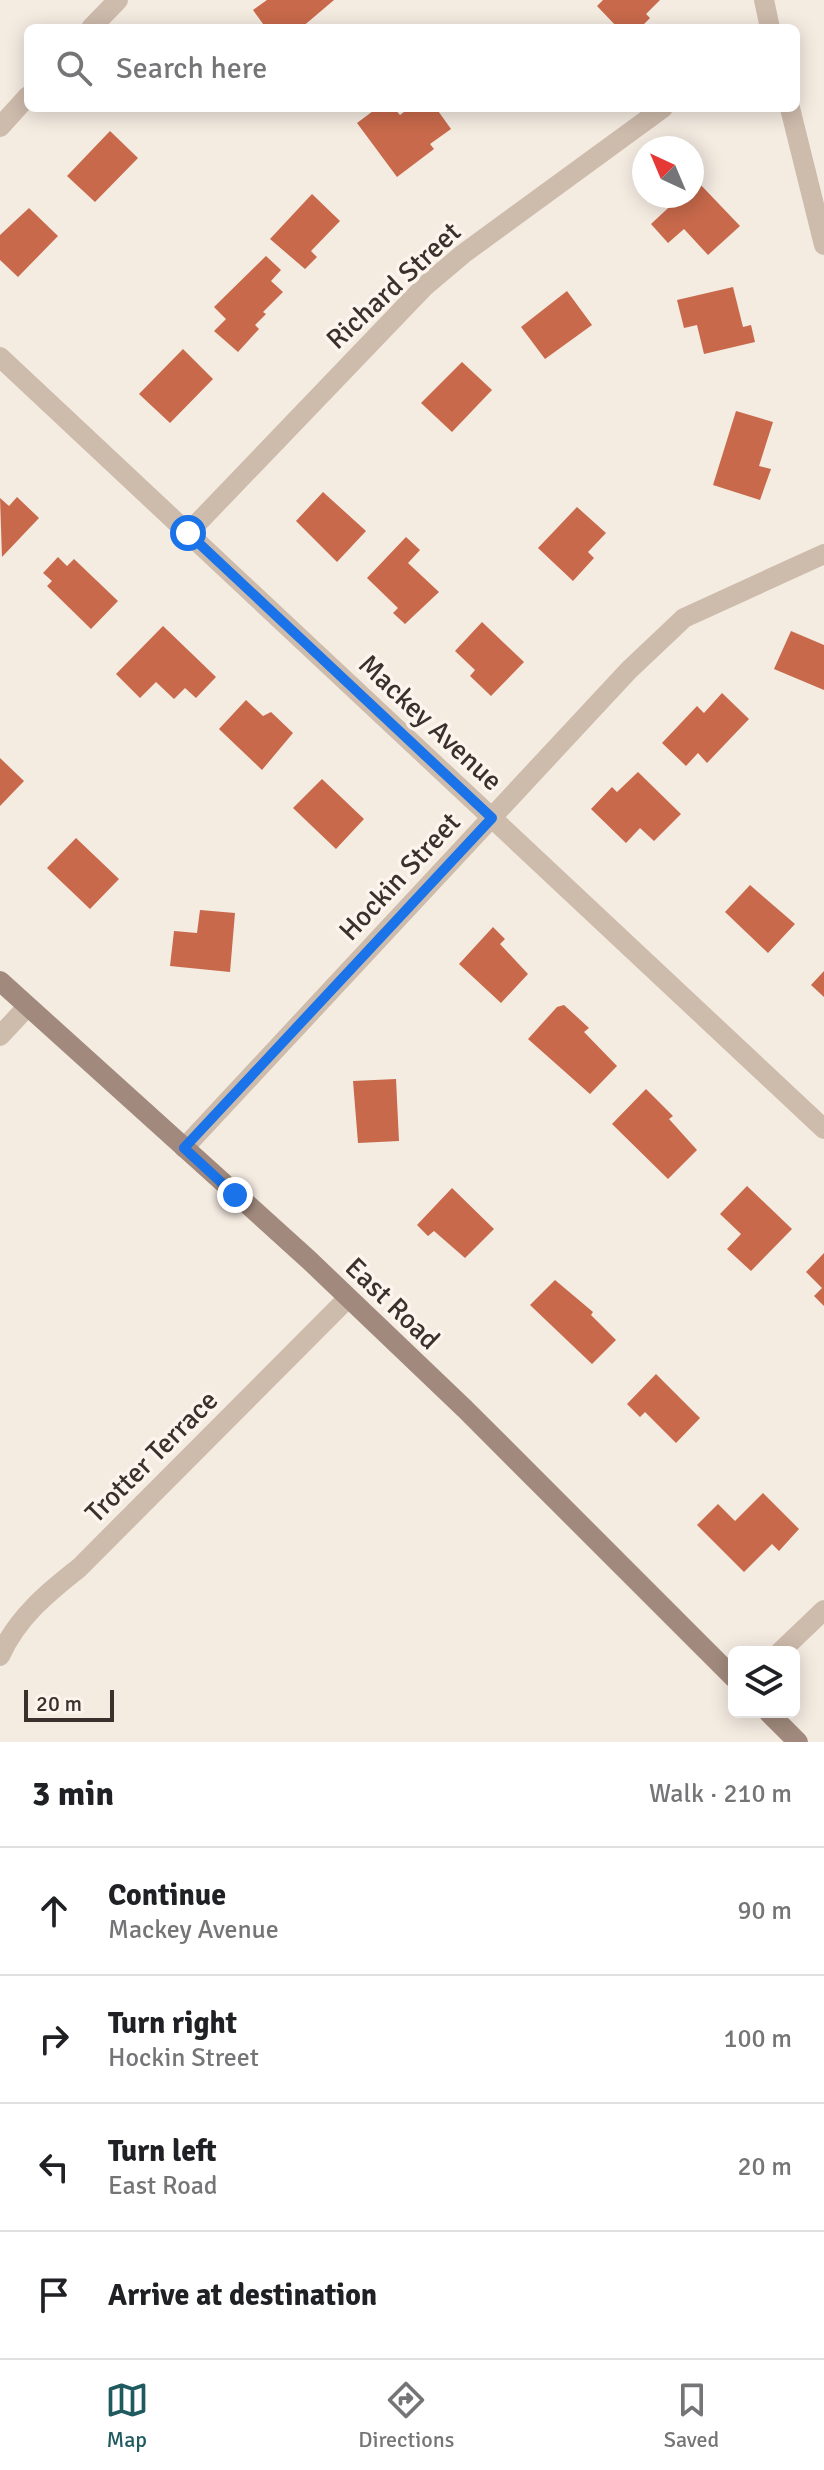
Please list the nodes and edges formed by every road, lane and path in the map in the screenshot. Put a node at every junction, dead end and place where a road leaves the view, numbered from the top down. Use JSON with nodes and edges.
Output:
{"nodes":[{"id":1,"x":118,"y":0,"type":"edge"},
{"id":2,"x":764,"y":0,"type":"edge"},
{"id":3,"x":95,"y":24,"type":"edge"},
{"id":4,"x":769,"y":24,"type":"edge"},
{"id":5,"x":24,"y":100,"type":"edge"},
{"id":6,"x":658,"y":112,"type":"edge"},
{"id":7,"x":791,"y":112,"type":"edge"},
{"id":8,"x":0,"y":127,"type":"edge"},
{"id":9,"x":824,"y":245,"type":"edge"},
{"id":10,"x":0,"y":357,"type":"edge"},
{"id":11,"x":188,"y":533,"type":"junction"},
{"id":12,"x":824,"y":554,"type":"edge"},
{"id":13,"x":492,"y":818,"type":"junction"},
{"id":14,"x":0,"y":981,"type":"edge"},
{"id":15,"x":27,"y":1007,"type":"junction"},
{"id":16,"x":0,"y":1036,"type":"edge"},
{"id":17,"x":824,"y":1129,"type":"edge"},
{"id":18,"x":184,"y":1148,"type":"junction"},
{"id":19,"x":348,"y":1298,"type":"junction"},
{"id":20,"x":824,"y":1610,"type":"edge"},
{"id":21,"x":786,"y":1646,"type":"edge"},
{"id":22,"x":0,"y":1656,"type":"edge"},
{"id":23,"x":728,"y":1672,"type":"edge"},
{"id":24,"x":774,"y":1718,"type":"edge"},
{"id":25,"x":798,"y":1742,"type":"edge"}],
"edges":[{"from":1,"to":3,"type":"street"},
{"from":2,"to":4,"type":"street"},
{"from":5,"to":8,"type":"street"},
{"from":6,"to":11,"type":"street","name":"Richard Street"},
{"from":7,"to":9,"type":"street"},
{"from":10,"to":11,"type":"street","name":"Mackey Avenue"},
{"from":11,"to":13,"type":"street","name":"Mackey Avenue"},
{"from":12,"to":13,"type":"street","name":"Hockin Street"},
{"from":13,"to":17,"type":"street","name":"Mackey Avenue"},
{"from":13,"to":18,"type":"street","name":"Hockin Street"},
{"from":14,"to":15,"type":"street","name":"East Road"},
{"from":15,"to":16,"type":"street"},
{"from":15,"to":18,"type":"street","name":"East Road"},
{"from":18,"to":19,"type":"street","name":"East Road"},
{"from":19,"to":22,"type":"street","name":"Trotter Terrace"},
{"from":19,"to":23,"type":"street","name":"East Road"},
{"from":20,"to":21,"type":"street"},
{"from":24,"to":25,"type":"street"}]}
